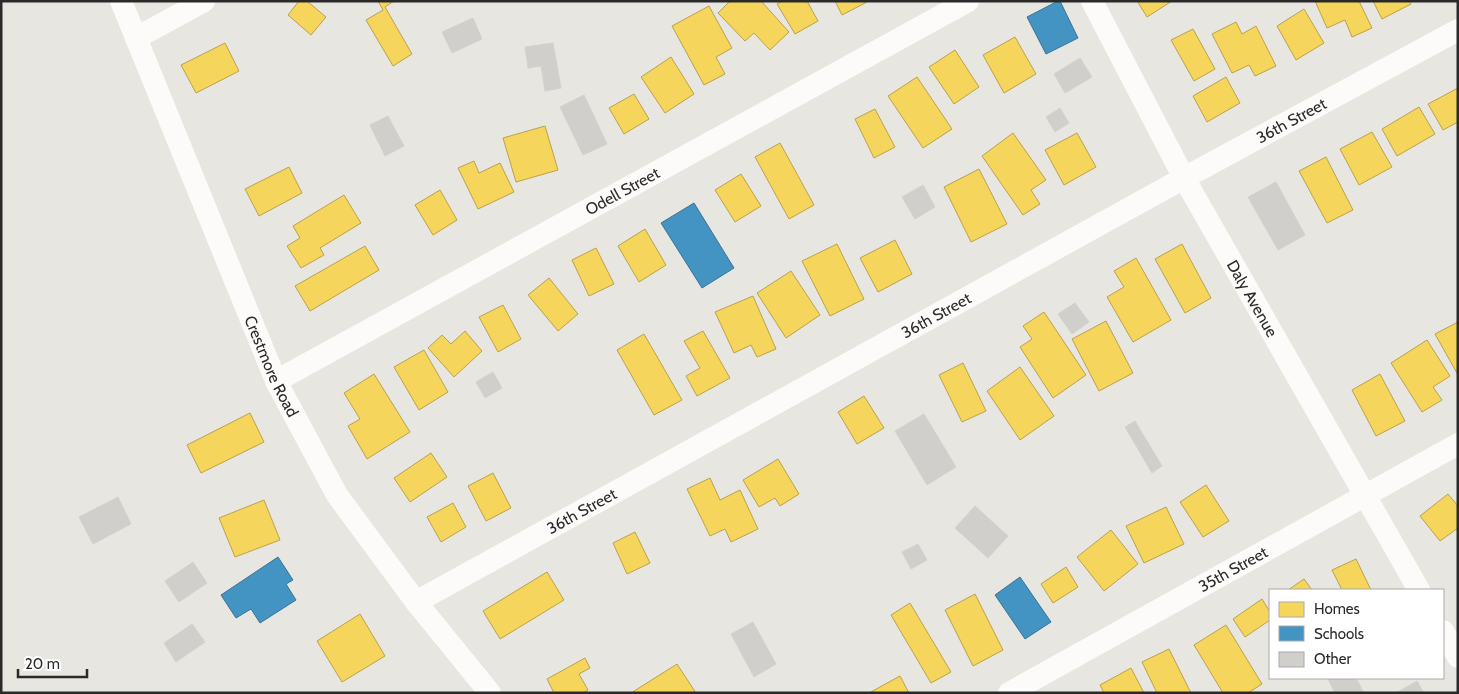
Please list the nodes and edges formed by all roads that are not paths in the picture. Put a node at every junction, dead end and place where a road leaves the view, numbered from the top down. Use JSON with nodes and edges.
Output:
{"nodes":[{"id":1,"x":120,"y":1,"type":"edge"},
{"id":2,"x":204,"y":1,"type":"edge"},
{"id":3,"x":968,"y":1,"type":"edge"},
{"id":4,"x":1092,"y":1,"type":"edge"},
{"id":5,"x":1458,"y":30,"type":"edge"},
{"id":6,"x":136,"y":38,"type":"junction"},
{"id":7,"x":1184,"y":178,"type":"junction"},
{"id":8,"x":276,"y":381,"type":"junction"},
{"id":9,"x":1458,"y":444,"type":"edge"},
{"id":10,"x":1365,"y":495,"type":"junction"},
{"id":11,"x":1419,"y":589,"type":"edge"},
{"id":12,"x":416,"y":602,"type":"junction"},
{"id":13,"x":1444,"y":633,"type":"edge"},
{"id":14,"x":1458,"y":657,"type":"edge"},
{"id":15,"x":490,"y":693,"type":"edge"},
{"id":16,"x":1009,"y":693,"type":"edge"}],
"edges":[{"from":1,"to":6,"type":"street","name":"Crestmore Road"},
{"from":2,"to":6,"type":"street"},
{"from":3,"to":8,"type":"street","name":"Odell Street"},
{"from":4,"to":7,"type":"street","name":"Daly Avenue"},
{"from":5,"to":7,"type":"street","name":"36th Street"},
{"from":6,"to":8,"type":"street","name":"Crestmore Road"},
{"from":7,"to":10,"type":"street","name":"Daly Avenue"},
{"from":7,"to":12,"type":"street","name":"36th Street"},
{"from":8,"to":12,"type":"street","name":"Crestmore Road"},
{"from":9,"to":10,"type":"street","name":"35th Street"},
{"from":10,"to":11,"type":"street","name":"Daly Avenue"},
{"from":10,"to":16,"type":"street","name":"35th Street"},
{"from":12,"to":15,"type":"street","name":"Crestmore Road"},
{"from":13,"to":14,"type":"street"}]}
